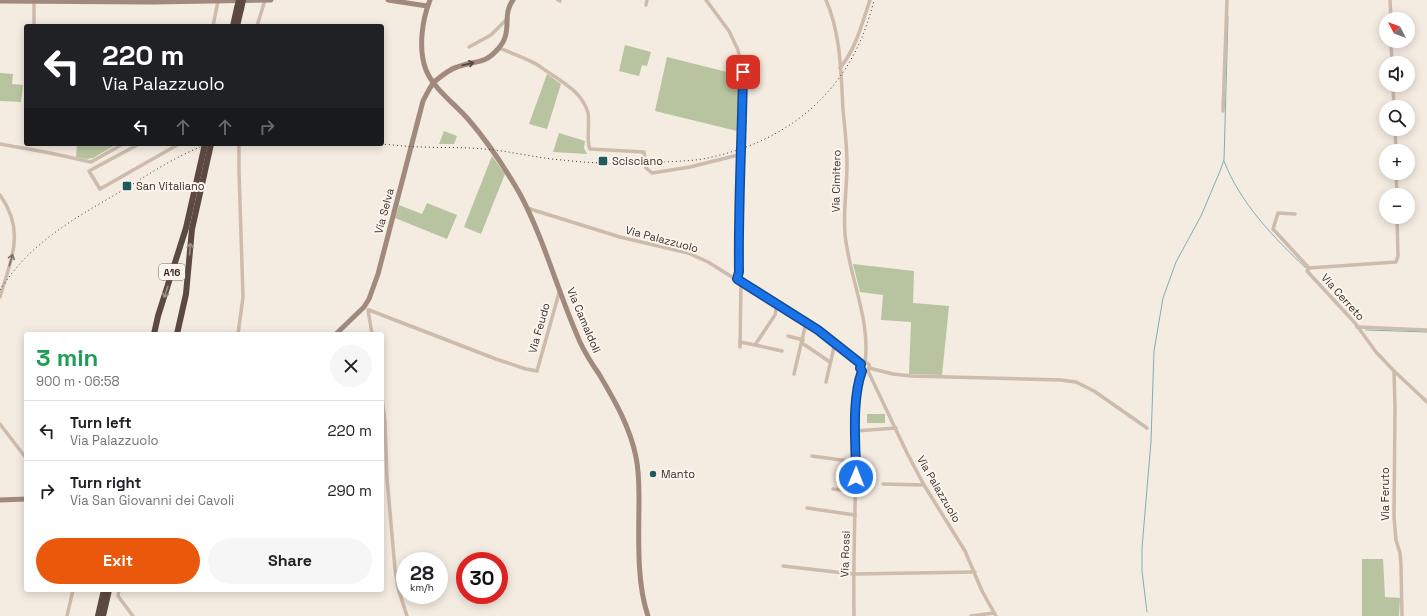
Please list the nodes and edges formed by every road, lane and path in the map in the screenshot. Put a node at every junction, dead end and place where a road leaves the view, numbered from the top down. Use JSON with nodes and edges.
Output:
{"nodes":[{"id":1,"x":237,"y":0,"type":"edge"},
{"id":2,"x":246,"y":0,"type":"edge"},
{"id":3,"x":266,"y":0,"type":"edge"},
{"id":4,"x":271,"y":0,"type":"edge"},
{"id":5,"x":390,"y":0,"type":"edge"},
{"id":6,"x":430,"y":0,"type":"edge"},
{"id":7,"x":647,"y":0,"type":"edge"},
{"id":8,"x":706,"y":0,"type":"edge"},
{"id":9,"x":826,"y":0,"type":"edge"},
{"id":10,"x":870,"y":0,"type":"edge"},
{"id":11,"x":1227,"y":0,"type":"edge"},
{"id":12,"x":1390,"y":0,"type":"edge"},
{"id":13,"x":0,"y":1,"type":"edge"},
{"id":14,"x":75,"y":1,"type":"edge"},
{"id":15,"x":152,"y":1,"type":"edge"},
{"id":16,"x":218,"y":1,"type":"edge"},
{"id":17,"x":510,"y":1,"type":"edge"},
{"id":18,"x":34,"y":2,"type":"junction"},
{"id":19,"x":646,"y":5,"type":"dead end"},
{"id":20,"x":427,"y":6,"type":"junction"},
{"id":21,"x":239,"y":8,"type":"junction"},
{"id":22,"x":1391,"y":12,"type":"edge"},
{"id":23,"x":507,"y":19,"type":"junction"},
{"id":24,"x":34,"y":24,"type":"edge"},
{"id":25,"x":213,"y":24,"type":"edge"},
{"id":26,"x":233,"y":24,"type":"edge"},
{"id":27,"x":237,"y":24,"type":"edge"},
{"id":28,"x":258,"y":24,"type":"edge"},
{"id":29,"x":469,"y":47,"type":"dead end"},
{"id":30,"x":499,"y":48,"type":"junction"},
{"id":31,"x":840,"y":68,"type":"junction"},
{"id":32,"x":434,"y":83,"type":"junction"},
{"id":33,"x":1223,"y":111,"type":"dead end"},
{"id":34,"x":0,"y":144,"type":"edge"},
{"id":35,"x":119,"y":146,"type":"edge"},
{"id":36,"x":135,"y":146,"type":"edge"},
{"id":37,"x":175,"y":146,"type":"edge"},
{"id":38,"x":205,"y":146,"type":"edge"},
{"id":39,"x":211,"y":146,"type":"edge"},
{"id":40,"x":240,"y":146,"type":"edge"},
{"id":41,"x":742,"y":154,"type":"junction"},
{"id":42,"x":0,"y":195,"type":"edge"},
{"id":43,"x":527,"y":208,"type":"junction"},
{"id":44,"x":1295,"y":214,"type":"dead end"},
{"id":45,"x":1397,"y":224,"type":"edge"},
{"id":46,"x":1310,"y":268,"type":"junction"},
{"id":47,"x":737,"y":279,"type":"junction"},
{"id":48,"x":741,"y":282,"type":"junction"},
{"id":49,"x":561,"y":292,"type":"junction"},
{"id":50,"x":0,"y":297,"type":"edge"},
{"id":51,"x":777,"y":304,"type":"junction"},
{"id":52,"x":364,"y":307,"type":"junction"},
{"id":53,"x":369,"y":310,"type":"junction"},
{"id":54,"x":806,"y":322,"type":"junction"},
{"id":55,"x":1357,"y":326,"type":"junction"},
{"id":56,"x":1427,"y":330,"type":"edge"},
{"id":57,"x":154,"y":332,"type":"edge"},
{"id":58,"x":177,"y":332,"type":"edge"},
{"id":59,"x":238,"y":332,"type":"edge"},
{"id":60,"x":338,"y":332,"type":"edge"},
{"id":61,"x":372,"y":332,"type":"edge"},
{"id":62,"x":788,"y":336,"type":"dead end"},
{"id":63,"x":802,"y":341,"type":"junction"},
{"id":64,"x":740,"y":342,"type":"junction"},
{"id":65,"x":834,"y":343,"type":"junction"},
{"id":66,"x":754,"y":345,"type":"junction"},
{"id":67,"x":740,"y":347,"type":"dead end"},
{"id":68,"x":782,"y":351,"type":"dead end"},
{"id":69,"x":830,"y":362,"type":"junction"},
{"id":70,"x":863,"y":364,"type":"junction"},
{"id":71,"x":868,"y":369,"type":"junction"},
{"id":72,"x":862,"y":371,"type":"junction"},
{"id":73,"x":1394,"y":371,"type":"junction"},
{"id":74,"x":794,"y":374,"type":"dead end"},
{"id":75,"x":826,"y":382,"type":"dead end"},
{"id":76,"x":1427,"y":402,"type":"edge"},
{"id":77,"x":384,"y":414,"type":"edge"},
{"id":78,"x":0,"y":424,"type":"edge"},
{"id":79,"x":896,"y":428,"type":"junction"},
{"id":80,"x":1146,"y":428,"type":"dead end"},
{"id":81,"x":856,"y":431,"type":"junction"},
{"id":82,"x":24,"y":455,"type":"edge"},
{"id":83,"x":812,"y":456,"type":"dead end"},
{"id":84,"x":856,"y":462,"type":"junction"},
{"id":85,"x":883,"y":484,"type":"dead end"},
{"id":86,"x":924,"y":485,"type":"junction"},
{"id":87,"x":833,"y":489,"type":"dead end"},
{"id":88,"x":855,"y":492,"type":"junction"},
{"id":89,"x":24,"y":499,"type":"edge"},
{"id":90,"x":0,"y":500,"type":"edge"},
{"id":91,"x":807,"y":508,"type":"dead end"},
{"id":92,"x":855,"y":515,"type":"junction"},
{"id":93,"x":783,"y":566,"type":"dead end"},
{"id":94,"x":975,"y":572,"type":"junction"},
{"id":95,"x":853,"y":574,"type":"junction"},
{"id":96,"x":73,"y":592,"type":"edge"},
{"id":97,"x":104,"y":592,"type":"edge"},
{"id":98,"x":109,"y":592,"type":"edge"},
{"id":99,"x":119,"y":592,"type":"edge"},
{"id":100,"x":995,"y":615,"type":"edge"},
{"id":101,"x":67,"y":616,"type":"edge"},
{"id":102,"x":98,"y":616,"type":"edge"},
{"id":103,"x":103,"y":616,"type":"edge"},
{"id":104,"x":133,"y":616,"type":"edge"},
{"id":105,"x":407,"y":616,"type":"edge"},
{"id":106,"x":648,"y":616,"type":"edge"},
{"id":107,"x":854,"y":616,"type":"edge"},
{"id":108,"x":971,"y":616,"type":"edge"},
{"id":109,"x":1402,"y":616,"type":"edge"}],
"edges":[{"from":1,"to":2,"type":"street"},
{"from":1,"to":16,"type":"street"},
{"from":1,"to":21,"type":"highway","bridge":true},
{"from":2,"to":3,"type":"street"},
{"from":2,"to":21,"type":"highway","bridge":true},
{"from":3,"to":4,"type":"street"},
{"from":3,"to":28,"type":"street"},
{"from":5,"to":20,"type":"street"},
{"from":6,"to":20,"type":"street","name":"Via Camaldoli"},
{"from":7,"to":19,"type":"street"},
{"from":8,"to":41,"type":"street"},
{"from":9,"to":31,"type":"street","name":"Via Cimitero"},
{"from":10,"to":31,"type":"street"},
{"from":11,"to":33,"type":"street"},
{"from":12,"to":22,"type":"street"},
{"from":13,"to":18,"type":"street"},
{"from":14,"to":15,"type":"street"},
{"from":14,"to":18,"type":"street"},
{"from":15,"to":16,"type":"street"},
{"from":16,"to":25,"type":"street"},
{"from":17,"to":23,"type":"street"},
{"from":18,"to":24,"type":"street"},
{"from":20,"to":32,"type":"street","name":"Via Camaldoli"},
{"from":21,"to":26,"type":"highway"},
{"from":21,"to":27,"type":"highway"},
{"from":23,"to":29,"type":"street"},
{"from":23,"to":30,"type":"street"},
{"from":32,"to":30,"type":"street","one_way":true},
{"from":30,"to":41,"type":"street"},
{"from":31,"to":70,"type":"street","name":"Via Cimitero"},
{"from":32,"to":43,"type":"street","name":"Via Camaldoli"},
{"from":32,"to":52,"type":"street","name":"Via Selva"},
{"from":34,"to":35,"type":"street"},
{"from":36,"to":37,"type":"street"},
{"from":38,"to":57,"type":"highway","number":"A16","one_way":true},
{"from":58,"to":39,"type":"highway","number":"A16","one_way":true},
{"from":40,"to":59,"type":"street"},
{"from":41,"to":47,"type":"street"},
{"from":50,"to":42,"type":"street","one_way":true},
{"from":43,"to":47,"type":"street","name":"Via Palazzuolo"},
{"from":43,"to":49,"type":"street","name":"Via Camaldoli"},
{"from":44,"to":46,"type":"street","name":"Via Cerreto"},
{"from":45,"to":46,"type":"street"},
{"from":46,"to":55,"type":"street","name":"Via Cerreto"},
{"from":47,"to":48,"type":"street","name":"Via Palazzuolo"},
{"from":48,"to":51,"type":"street","name":"Via Palazzuolo"},
{"from":48,"to":64,"type":"street"},
{"from":49,"to":53,"type":"street","name":"Via Feudo"},
{"from":49,"to":106,"type":"street","name":"Via Camaldoli"},
{"from":51,"to":54,"type":"street","name":"Via Palazzuolo"},
{"from":51,"to":66,"type":"street"},
{"from":52,"to":53,"type":"street"},
{"from":52,"to":60,"type":"street","name":"Via Selva"},
{"from":53,"to":61,"type":"street"},
{"from":54,"to":63,"type":"street"},
{"from":54,"to":65,"type":"street","name":"Via Palazzuolo"},
{"from":55,"to":56,"type":"street"},
{"from":55,"to":73,"type":"street","name":"Via Cerreto"},
{"from":62,"to":63,"type":"street"},
{"from":63,"to":69,"type":"street"},
{"from":63,"to":74,"type":"street"},
{"from":64,"to":66,"type":"street"},
{"from":64,"to":67,"type":"street"},
{"from":65,"to":69,"type":"street"},
{"from":65,"to":70,"type":"street","name":"Via Palazzuolo"},
{"from":66,"to":68,"type":"street"},
{"from":69,"to":75,"type":"street"},
{"from":70,"to":71,"type":"street","name":"Via Palazzuolo"},
{"from":70,"to":72,"type":"street","name":"Via Cimitero"},
{"from":71,"to":72,"type":"street"},
{"from":71,"to":79,"type":"street","name":"Via Palazzuolo"},
{"from":71,"to":80,"type":"street"},
{"from":72,"to":81,"type":"street","name":"Via Rossi"},
{"from":73,"to":76,"type":"street","name":"Via Cerreto"},
{"from":73,"to":109,"type":"street","name":"Via Feruto"},
{"from":77,"to":105,"type":"street"},
{"from":78,"to":82,"type":"street"},
{"from":79,"to":81,"type":"street"},
{"from":79,"to":86,"type":"street","name":"Via Palazzuolo"},
{"from":81,"to":84,"type":"street","name":"Via Rossi"},
{"from":83,"to":84,"type":"street"},
{"from":84,"to":88,"type":"street","name":"Via Rossi"},
{"from":85,"to":86,"type":"street"},
{"from":86,"to":94,"type":"street","name":"Via Palazzuolo"},
{"from":87,"to":88,"type":"street"},
{"from":88,"to":92,"type":"street","name":"Via Rossi"},
{"from":89,"to":90,"type":"street"},
{"from":91,"to":92,"type":"street"},
{"from":92,"to":95,"type":"street","name":"Via Rossi"},
{"from":93,"to":95,"type":"street"},
{"from":94,"to":95,"type":"street"},
{"from":94,"to":100,"type":"street","name":"Via Palazzuolo"},
{"from":95,"to":107,"type":"street","name":"Via Rossi"},
{"from":96,"to":101,"type":"street"},
{"from":97,"to":102,"type":"highway"},
{"from":98,"to":103,"type":"highway"},
{"from":99,"to":104,"type":"street"},
{"from":100,"to":108,"type":"street"}]}
